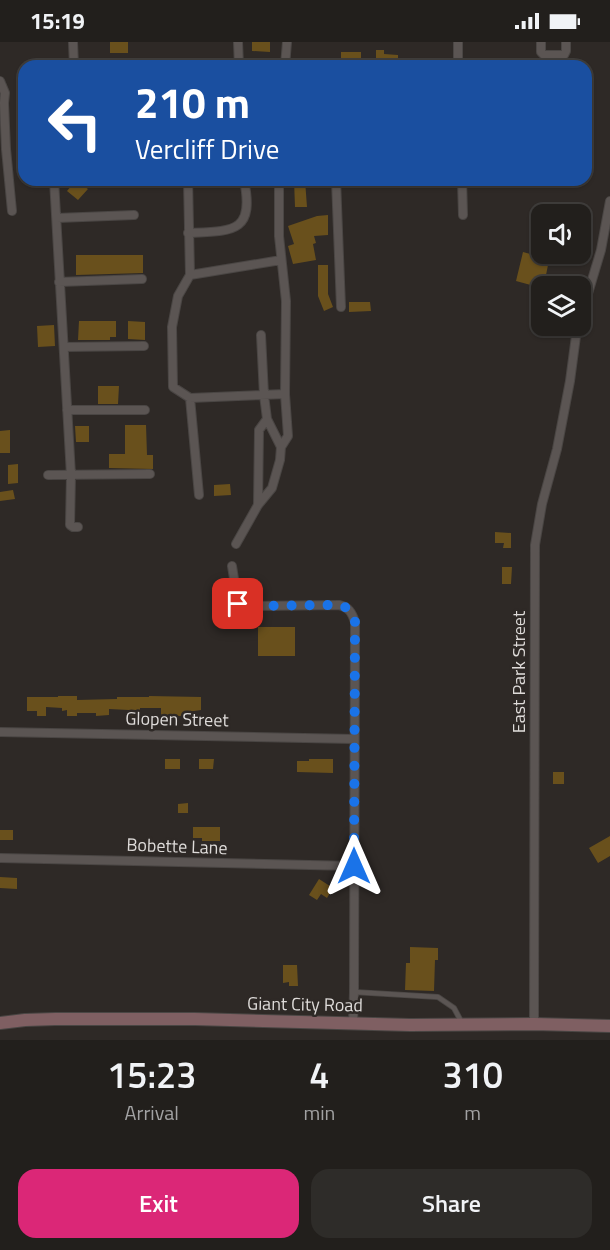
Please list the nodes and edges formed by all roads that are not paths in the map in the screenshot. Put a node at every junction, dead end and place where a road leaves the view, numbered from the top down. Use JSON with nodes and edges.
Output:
{"nodes":[{"id":1,"x":73,"y":42,"type":"edge"},
{"id":2,"x":238,"y":42,"type":"edge"},
{"id":3,"x":287,"y":42,"type":"edge"},
{"id":4,"x":458,"y":42,"type":"edge"},
{"id":5,"x":541,"y":42,"type":"edge"},
{"id":6,"x":566,"y":42,"type":"edge"},
{"id":7,"x":74,"y":60,"type":"edge"},
{"id":8,"x":239,"y":60,"type":"edge"},
{"id":9,"x":286,"y":60,"type":"edge"},
{"id":10,"x":458,"y":60,"type":"edge"},
{"id":11,"x":0,"y":81,"type":"edge"},
{"id":12,"x":54,"y":186,"type":"edge"},
{"id":13,"x":188,"y":186,"type":"edge"},
{"id":14,"x":245,"y":186,"type":"edge"},
{"id":15,"x":279,"y":186,"type":"edge"},
{"id":16,"x":336,"y":186,"type":"edge"},
{"id":17,"x":462,"y":186,"type":"edge"},
{"id":18,"x":610,"y":201,"type":"edge"},
{"id":19,"x":12,"y":211,"type":"dead end"},
{"id":20,"x":134,"y":215,"type":"dead end"},
{"id":21,"x":463,"y":215,"type":"dead end"},
{"id":22,"x":57,"y":218,"type":"junction"},
{"id":23,"x":188,"y":233,"type":"junction"},
{"id":24,"x":281,"y":260,"type":"junction"},
{"id":25,"x":190,"y":275,"type":"junction"},
{"id":26,"x":142,"y":279,"type":"dead end"},
{"id":27,"x":59,"y":282,"type":"junction"},
{"id":28,"x":591,"y":283,"type":"edge"},
{"id":29,"x":341,"y":306,"type":"dead end"},
{"id":30,"x":261,"y":335,"type":"dead end"},
{"id":31,"x":577,"y":336,"type":"edge"},
{"id":32,"x":144,"y":346,"type":"dead end"},
{"id":33,"x":64,"y":347,"type":"junction"},
{"id":34,"x":285,"y":394,"type":"junction"},
{"id":35,"x":264,"y":395,"type":"junction"},
{"id":36,"x":190,"y":398,"type":"junction"},
{"id":37,"x":67,"y":410,"type":"junction"},
{"id":38,"x":144,"y":410,"type":"dead end"},
{"id":39,"x":267,"y":419,"type":"junction"},
{"id":40,"x":282,"y":447,"type":"junction"},
{"id":41,"x":150,"y":474,"type":"dead end"},
{"id":42,"x":48,"y":475,"type":"dead end"},
{"id":43,"x":71,"y":475,"type":"junction"},
{"id":44,"x":199,"y":495,"type":"dead end"},
{"id":45,"x":258,"y":505,"type":"junction"},
{"id":46,"x":78,"y":527,"type":"dead end"},
{"id":47,"x":236,"y":544,"type":"dead end"},
{"id":48,"x":232,"y":566,"type":"dead end"},
{"id":49,"x":0,"y":732,"type":"edge"},
{"id":50,"x":354,"y":739,"type":"junction"},
{"id":51,"x":0,"y":858,"type":"edge"},
{"id":52,"x":354,"y":866,"type":"junction"},
{"id":53,"x":354,"y":992,"type":"junction"},
{"id":54,"x":0,"y":1023,"type":"edge"},
{"id":55,"x":353,"y":1023,"type":"junction"},
{"id":56,"x":534,"y":1024,"type":"junction"},
{"id":57,"x":464,"y":1025,"type":"junction"},
{"id":58,"x":610,"y":1026,"type":"edge"}],
"edges":[{"from":1,"to":7,"type":"street"},
{"from":2,"to":8,"type":"street"},
{"from":3,"to":9,"type":"street"},
{"from":4,"to":10,"type":"street"},
{"from":5,"to":6,"type":"street"},
{"from":11,"to":19,"type":"street"},
{"from":12,"to":22,"type":"street"},
{"from":13,"to":23,"type":"street"},
{"from":14,"to":23,"type":"street"},
{"from":15,"to":24,"type":"street"},
{"from":16,"to":29,"type":"street"},
{"from":17,"to":21,"type":"street"},
{"from":18,"to":28,"type":"street"},
{"from":20,"to":22,"type":"street"},
{"from":22,"to":27,"type":"street"},
{"from":23,"to":25,"type":"street"},
{"from":24,"to":25,"type":"street"},
{"from":24,"to":34,"type":"street"},
{"from":25,"to":36,"type":"street"},
{"from":26,"to":27,"type":"street"},
{"from":27,"to":33,"type":"street"},
{"from":30,"to":35,"type":"street"},
{"from":31,"to":56,"type":"street","name":"East Park Street"},
{"from":32,"to":33,"type":"street"},
{"from":33,"to":37,"type":"street"},
{"from":34,"to":35,"type":"street"},
{"from":34,"to":40,"type":"street"},
{"from":35,"to":36,"type":"street"},
{"from":35,"to":39,"type":"street"},
{"from":36,"to":44,"type":"street"},
{"from":37,"to":38,"type":"street"},
{"from":37,"to":43,"type":"street"},
{"from":39,"to":40,"type":"street"},
{"from":39,"to":45,"type":"street"},
{"from":40,"to":45,"type":"street"},
{"from":41,"to":43,"type":"street"},
{"from":42,"to":43,"type":"street"},
{"from":43,"to":46,"type":"street"},
{"from":45,"to":47,"type":"street"},
{"from":48,"to":50,"type":"street"},
{"from":49,"to":50,"type":"street","name":"Glopen Street"},
{"from":50,"to":52,"type":"street"},
{"from":51,"to":52,"type":"street","name":"Bobette Lane"},
{"from":52,"to":53,"type":"street"},
{"from":53,"to":55,"type":"street"},
{"from":53,"to":57,"type":"lane"},
{"from":54,"to":55,"type":"street","name":"Giant City Road"},
{"from":55,"to":57,"type":"street","name":"Giant City Road"},
{"from":56,"to":57,"type":"street","name":"Giant City Road"},
{"from":56,"to":58,"type":"street","name":"Giant City Road"}]}
